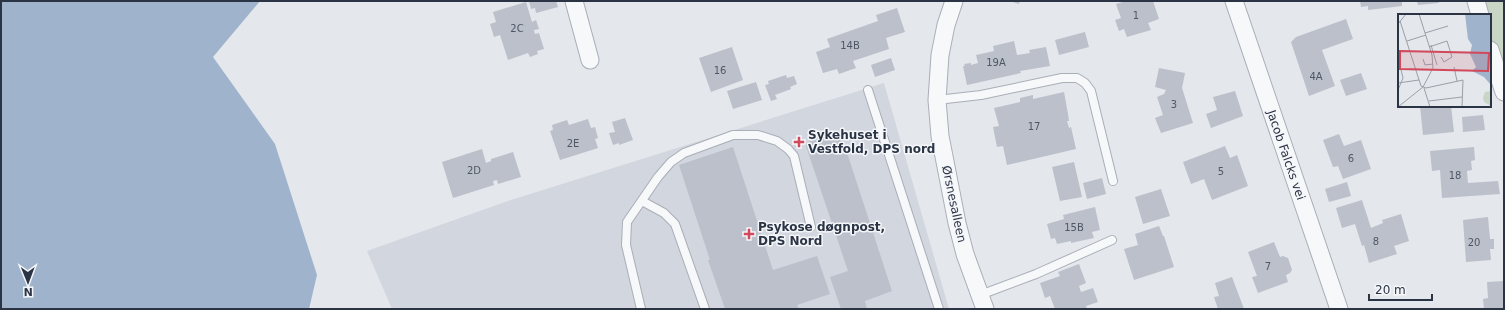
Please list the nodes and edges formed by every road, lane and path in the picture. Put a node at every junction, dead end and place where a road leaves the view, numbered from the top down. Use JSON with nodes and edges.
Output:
{"nodes":[{"id":1,"x":574,"y":1,"type":"edge"},
{"id":2,"x":954,"y":1,"type":"edge"},
{"id":3,"x":1234,"y":1,"type":"edge"},
{"id":4,"x":1476,"y":1,"type":"edge"},
{"id":5,"x":1480,"y":14,"type":"edge"},
{"id":6,"x":1491,"y":53,"type":"edge"},
{"id":7,"x":590,"y":60,"type":"dead end"},
{"id":8,"x":868,"y":90,"type":"dead end"},
{"id":9,"x":1504,"y":92,"type":"edge"},
{"id":10,"x":937,"y":100,"type":"junction"},
{"id":11,"x":1113,"y":181,"type":"dead end"},
{"id":12,"x":642,"y":201,"type":"junction"},
{"id":13,"x":811,"y":227,"type":"dead end"},
{"id":14,"x":1112,"y":240,"type":"dead end"},
{"id":15,"x":982,"y":302,"type":"edge"},
{"id":16,"x":641,"y":309,"type":"edge"},
{"id":17,"x":704,"y":309,"type":"edge"},
{"id":18,"x":939,"y":309,"type":"edge"},
{"id":19,"x":1339,"y":309,"type":"edge"}],
"edges":[{"from":1,"to":7,"type":"street"},
{"from":2,"to":10,"type":"street","name":"Ørsnesalleen"},
{"from":3,"to":19,"type":"street","name":"Jacob Falcks vei"},
{"from":4,"to":5,"type":"street"},
{"from":6,"to":9,"type":"street"},
{"from":8,"to":18,"type":"lane"},
{"from":10,"to":11,"type":"lane"},
{"from":10,"to":15,"type":"street","name":"Ørsnesalleen"},
{"from":12,"to":13,"type":"lane"},
{"from":12,"to":16,"type":"lane"},
{"from":12,"to":17,"type":"lane"},
{"from":14,"to":15,"type":"lane"}]}
